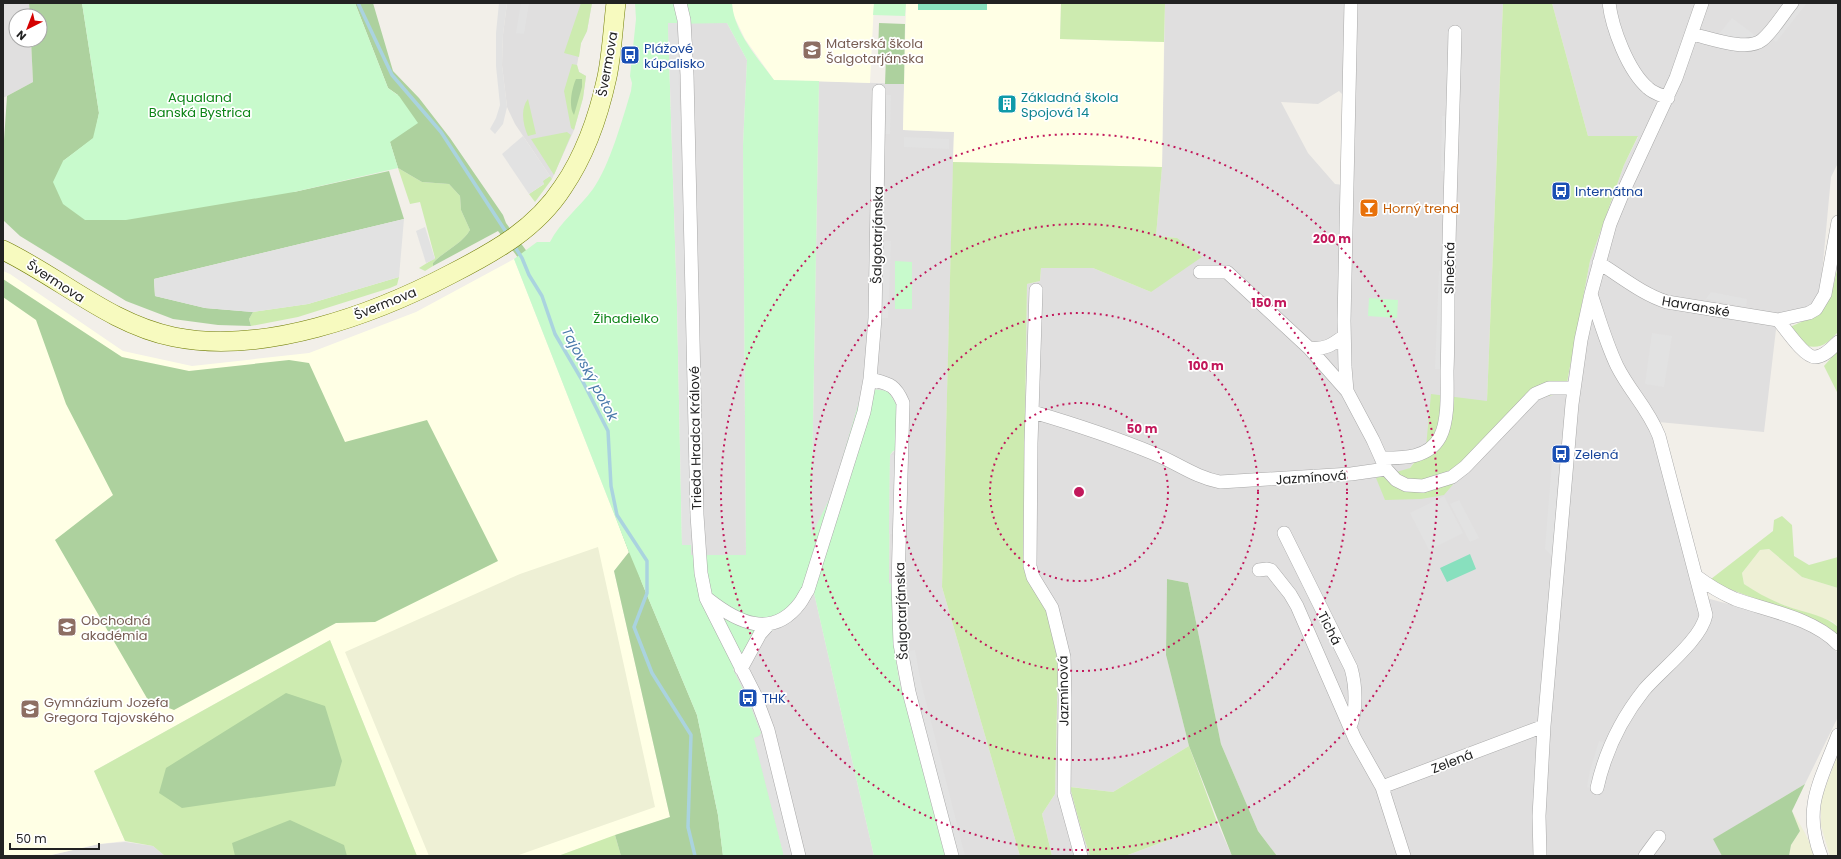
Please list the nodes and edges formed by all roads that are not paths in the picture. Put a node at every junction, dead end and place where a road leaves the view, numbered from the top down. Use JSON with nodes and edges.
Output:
{"nodes":[{"id":1,"x":616,"y":3,"type":"edge"},
{"id":2,"x":680,"y":3,"type":"edge"},
{"id":3,"x":1352,"y":3,"type":"edge"},
{"id":4,"x":1609,"y":3,"type":"edge"},
{"id":5,"x":1702,"y":3,"type":"edge"},
{"id":6,"x":1792,"y":3,"type":"edge"},
{"id":7,"x":1455,"y":32,"type":"dead end"},
{"id":8,"x":1692,"y":34,"type":"junction"},
{"id":9,"x":879,"y":91,"type":"dead end"},
{"id":10,"x":1668,"y":98,"type":"junction"},
{"id":11,"x":1838,"y":222,"type":"edge"},
{"id":12,"x":3,"y":250,"type":"edge"},
{"id":13,"x":1599,"y":263,"type":"junction"},
{"id":14,"x":1200,"y":272,"type":"dead end"},
{"id":15,"x":1036,"y":290,"type":"dead end"},
{"id":16,"x":1591,"y":294,"type":"junction"},
{"id":17,"x":1778,"y":320,"type":"junction"},
{"id":18,"x":1344,"y":336,"type":"junction"},
{"id":19,"x":1838,"y":342,"type":"edge"},
{"id":20,"x":1309,"y":348,"type":"junction"},
{"id":21,"x":870,"y":379,"type":"junction"},
{"id":22,"x":1574,"y":388,"type":"junction"},
{"id":23,"x":1347,"y":391,"type":"junction"},
{"id":24,"x":1033,"y":412,"type":"junction"},
{"id":25,"x":1383,"y":463,"type":"junction"},
{"id":26,"x":1284,"y":533,"type":"dead end"},
{"id":27,"x":1259,"y":570,"type":"dead end"},
{"id":28,"x":1696,"y":576,"type":"junction"},
{"id":29,"x":706,"y":598,"type":"junction"},
{"id":30,"x":769,"y":624,"type":"junction"},
{"id":31,"x":1838,"y":644,"type":"edge"},
{"id":32,"x":741,"y":669,"type":"junction"},
{"id":33,"x":1544,"y":726,"type":"junction"},
{"id":34,"x":1350,"y":727,"type":"junction"},
{"id":35,"x":1838,"y":735,"type":"edge"},
{"id":36,"x":1382,"y":787,"type":"junction"},
{"id":37,"x":1597,"y":788,"type":"dead end"},
{"id":38,"x":1659,"y":837,"type":"dead end"},
{"id":39,"x":799,"y":856,"type":"edge"},
{"id":40,"x":952,"y":856,"type":"edge"},
{"id":41,"x":1081,"y":856,"type":"edge"},
{"id":42,"x":1404,"y":856,"type":"edge"},
{"id":43,"x":1540,"y":856,"type":"edge"},
{"id":44,"x":1644,"y":856,"type":"edge"},
{"id":45,"x":1821,"y":856,"type":"edge"}],
"edges":[{"from":1,"to":12,"type":"street","name":"Švermova"},
{"from":2,"to":29,"type":"street","name":"Trieda Hradca Králové"},
{"from":3,"to":18,"type":"street"},
{"from":4,"to":10,"type":"street"},
{"from":5,"to":8,"type":"street"},
{"from":6,"to":8,"type":"street"},
{"from":7,"to":25,"type":"street","name":"Slnečná"},
{"from":8,"to":10,"type":"street"},
{"from":9,"to":21,"type":"street","name":"Šalgotarjánska"},
{"from":10,"to":13,"type":"street"},
{"from":11,"to":17,"type":"street","name":"Havranské"},
{"from":13,"to":16,"type":"street"},
{"from":13,"to":17,"type":"street","name":"Havranské"},
{"from":14,"to":20,"type":"street"},
{"from":15,"to":24,"type":"street","name":"Jazmínová"},
{"from":16,"to":22,"type":"street"},
{"from":16,"to":28,"type":"street"},
{"from":17,"to":19,"type":"street"},
{"from":18,"to":20,"type":"street"},
{"from":18,"to":23,"type":"street"},
{"from":20,"to":23,"type":"street"},
{"from":21,"to":30,"type":"street","name":"Šalgotarjánska"},
{"from":21,"to":40,"type":"street","name":"Šalgotarjánska"},
{"from":22,"to":25,"type":"street"},
{"from":22,"to":33,"type":"street"},
{"from":23,"to":25,"type":"street"},
{"from":24,"to":25,"type":"street","name":"Jazmínová"},
{"from":24,"to":41,"type":"street","name":"Jazmínová"},
{"from":26,"to":34,"type":"street","name":"Tichá"},
{"from":27,"to":34,"type":"street","name":"Tichá"},
{"from":28,"to":31,"type":"street"},
{"from":28,"to":37,"type":"street"},
{"from":29,"to":30,"type":"street","name":"Šalgotarjánska"},
{"from":29,"to":32,"type":"street","name":"Trieda Hradca Králové"},
{"from":30,"to":32,"type":"street","name":"Šalgotarjánska"},
{"from":32,"to":39,"type":"street","name":"Trieda Hradca Králové"},
{"from":33,"to":36,"type":"street","name":"Zelená"},
{"from":33,"to":43,"type":"street"},
{"from":34,"to":36,"type":"street","name":"Tichá"},
{"from":35,"to":45,"type":"street"},
{"from":36,"to":42,"type":"street","name":"Tichá"},
{"from":38,"to":44,"type":"street"}]}
